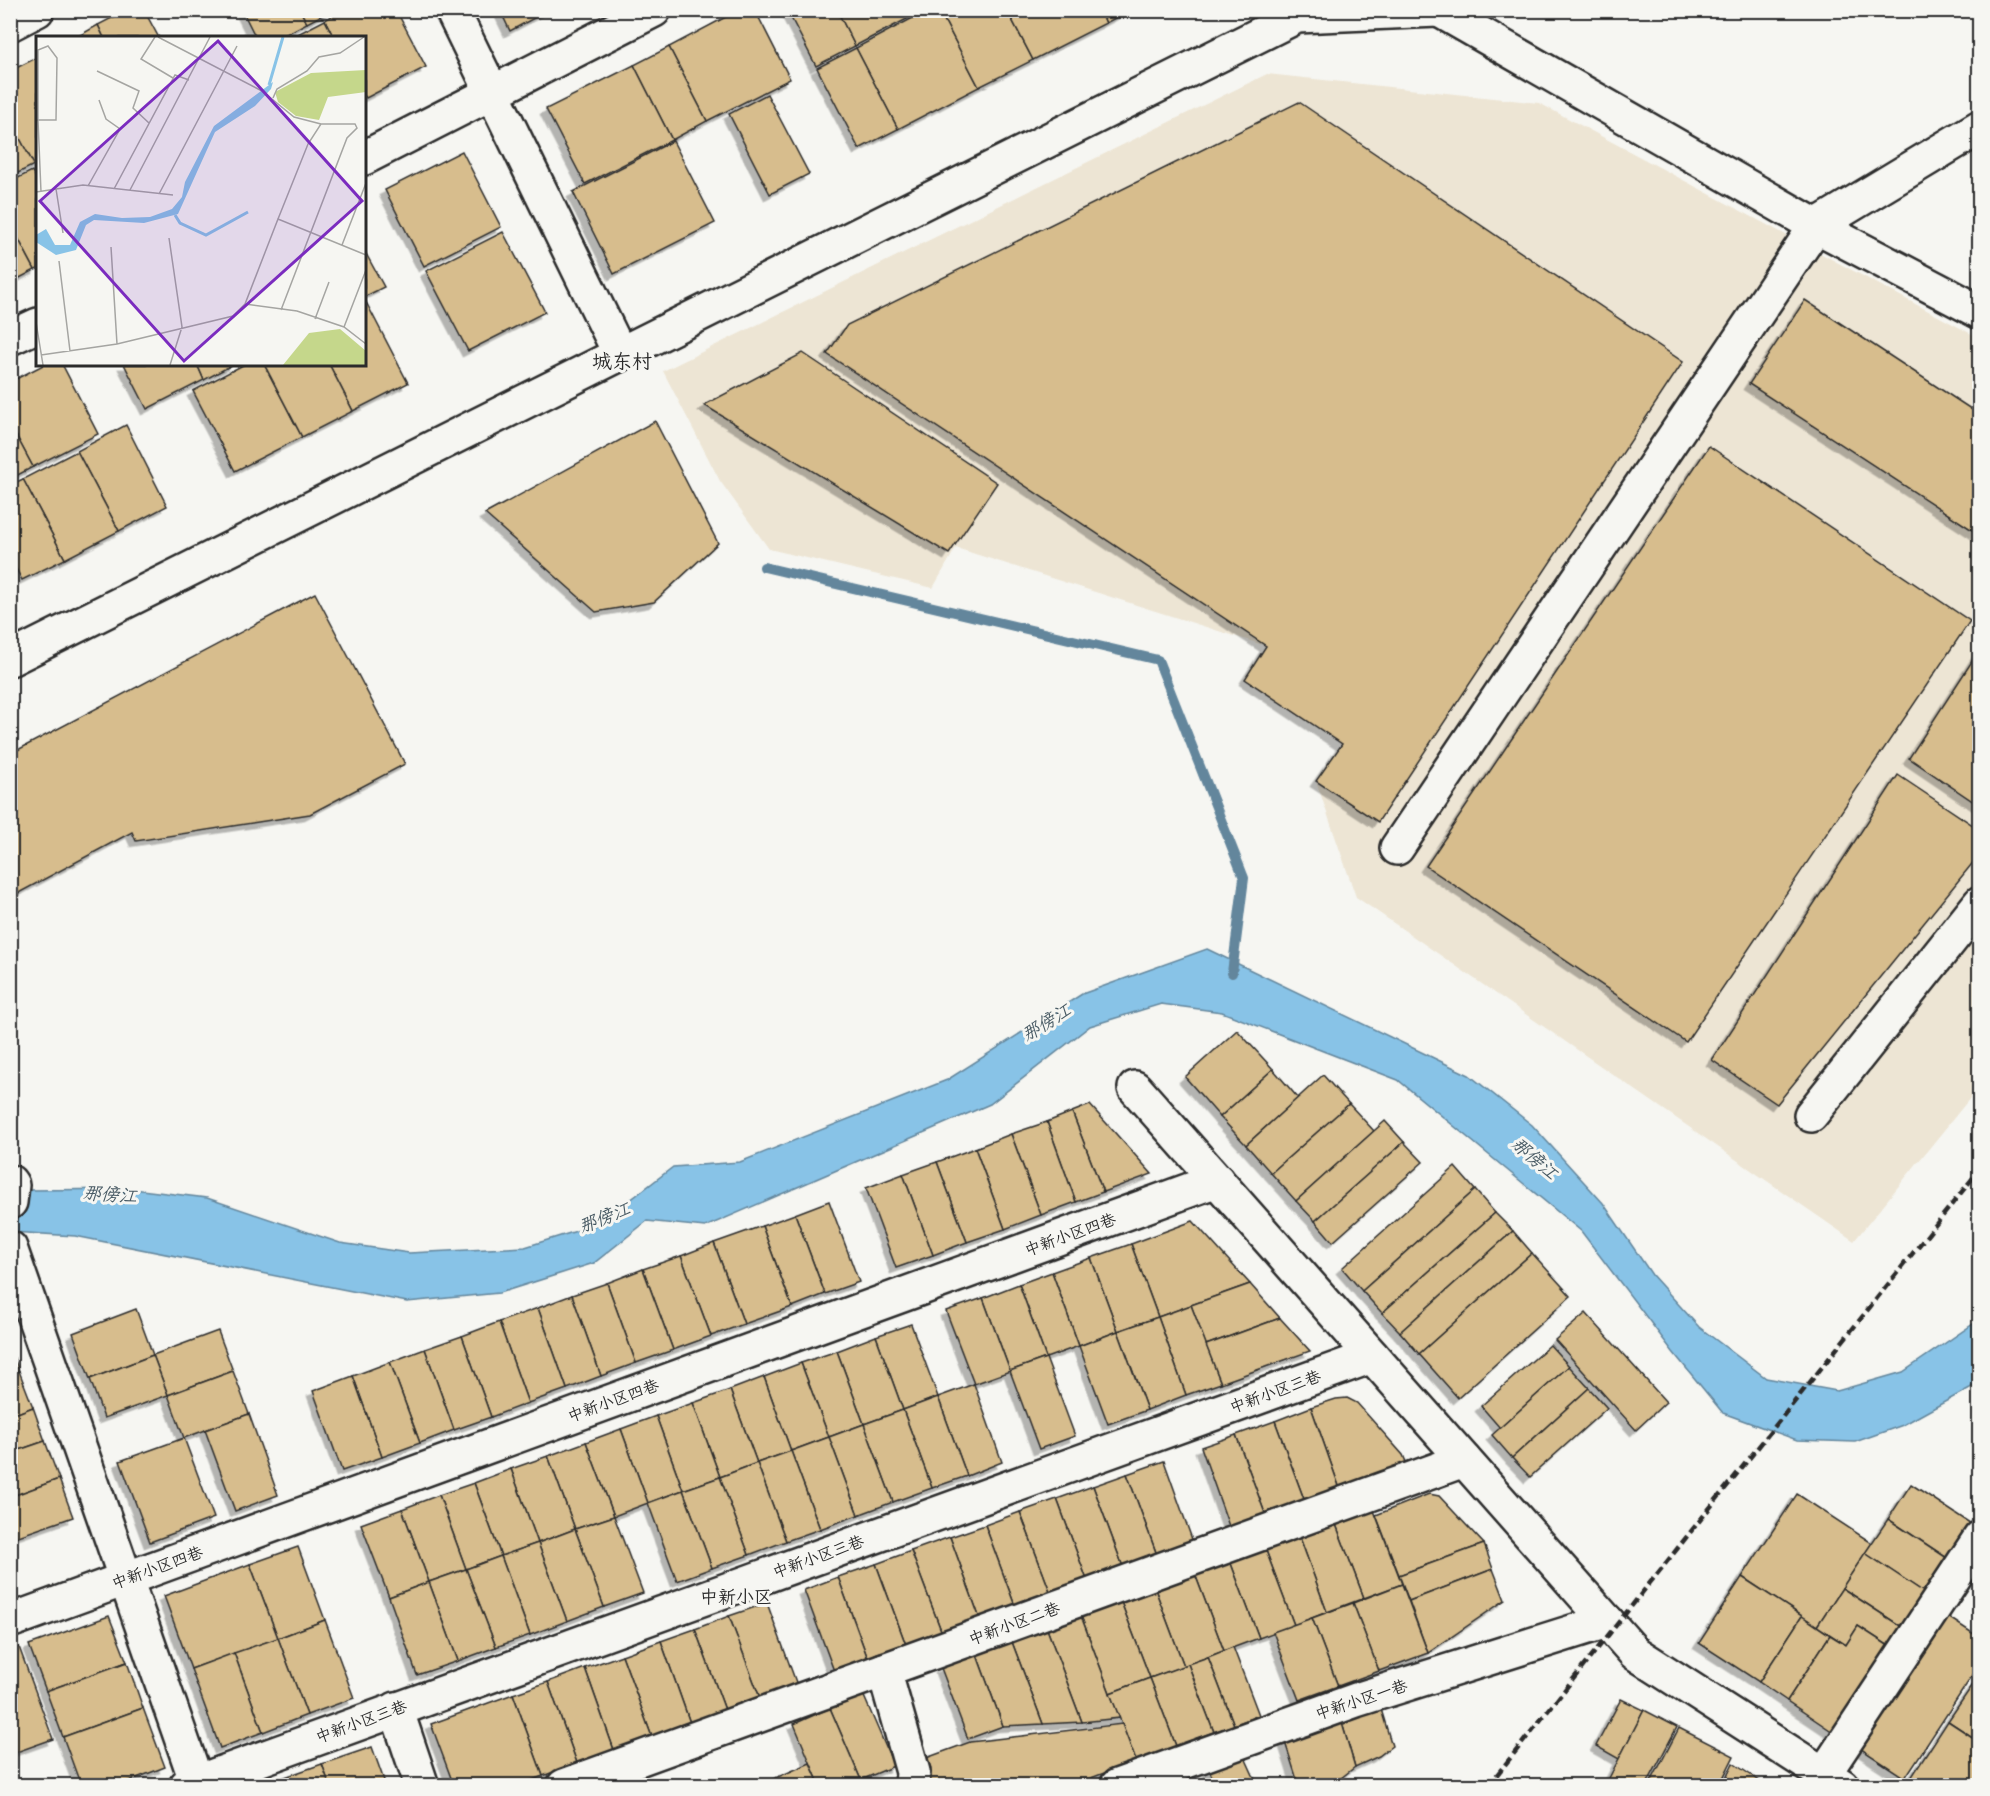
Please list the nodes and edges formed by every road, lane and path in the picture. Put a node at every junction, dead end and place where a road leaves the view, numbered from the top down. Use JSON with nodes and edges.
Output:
{"nodes":[{"id":1,"x":37,"y":10,"type":"edge"},
{"id":2,"x":452,"y":10,"type":"edge"},
{"id":3,"x":654,"y":10,"type":"edge"},
{"id":4,"x":1438,"y":10,"type":"edge"},
{"id":5,"x":1295,"y":13,"type":"edge"},
{"id":6,"x":10,"y":24,"type":"edge"},
{"id":7,"x":492,"y":93,"type":"junction"},
{"id":8,"x":1980,"y":127,"type":"edge"},
{"id":9,"x":366,"y":157,"type":"edge"},
{"id":10,"x":1816,"y":226,"type":"junction"},
{"id":11,"x":1980,"y":312,"type":"edge"},
{"id":12,"x":36,"y":326,"type":"edge"},
{"id":13,"x":10,"y":338,"type":"edge"},
{"id":14,"x":620,"y":354,"type":"junction"},
{"id":15,"x":10,"y":658,"type":"edge"},
{"id":16,"x":1397,"y":848,"type":"dead end"},
{"id":17,"x":1980,"y":903,"type":"edge"},
{"id":18,"x":1135,"y":1088,"type":"dead end"},
{"id":19,"x":1811,"y":1115,"type":"dead end"},
{"id":20,"x":1216,"y":1180,"type":"junction"},
{"id":21,"x":10,"y":1248,"type":"edge"},
{"id":22,"x":1372,"y":1356,"type":"junction"},
{"id":23,"x":1464,"y":1460,"type":"junction"},
{"id":24,"x":1980,"y":1538,"type":"edge"},
{"id":25,"x":126,"y":1578,"type":"junction"},
{"id":26,"x":10,"y":1621,"type":"edge"},
{"id":27,"x":1607,"y":1621,"type":"junction"},
{"id":28,"x":884,"y":1670,"type":"junction"},
{"id":29,"x":396,"y":1709,"type":"junction"},
{"id":30,"x":1833,"y":1780,"type":"edge"},
{"id":31,"x":194,"y":1784,"type":"edge"},
{"id":32,"x":422,"y":1785,"type":"edge"},
{"id":33,"x":564,"y":1785,"type":"edge"},
{"id":34,"x":912,"y":1785,"type":"edge"},
{"id":35,"x":1117,"y":1785,"type":"edge"}],
"edges":[{"from":1,"to":6,"type":"street"},
{"from":2,"to":7,"type":"street"},
{"from":3,"to":7,"type":"street"},
{"from":4,"to":5,"type":"street"},
{"from":4,"to":10,"type":"street"},
{"from":5,"to":14,"type":"street"},
{"from":7,"to":9,"type":"street"},
{"from":7,"to":14,"type":"street"},
{"from":8,"to":10,"type":"street"},
{"from":10,"to":11,"type":"street"},
{"from":10,"to":16,"type":"street"},
{"from":12,"to":13,"type":"street"},
{"from":14,"to":15,"type":"street"},
{"from":17,"to":19,"type":"street"},
{"from":18,"to":20,"type":"street"},
{"from":20,"to":22,"type":"street"},
{"from":20,"to":25,"type":"street","name":"中新小区四巷"},
{"from":21,"to":25,"type":"street"},
{"from":22,"to":23,"type":"street"},
{"from":22,"to":29,"type":"street","name":"中新小区三巷"},
{"from":23,"to":27,"type":"street"},
{"from":23,"to":28,"type":"street","name":"中新小区二巷"},
{"from":24,"to":30,"type":"street"},
{"from":25,"to":26,"type":"street","name":"中新小区四巷"},
{"from":25,"to":31,"type":"street"},
{"from":27,"to":30,"type":"street"},
{"from":27,"to":35,"type":"street","name":"中新小区一巷"},
{"from":28,"to":33,"type":"street","name":"中新小区二巷"},
{"from":28,"to":34,"type":"street"},
{"from":29,"to":31,"type":"street","name":"中新小区三巷"},
{"from":29,"to":32,"type":"street"}]}
